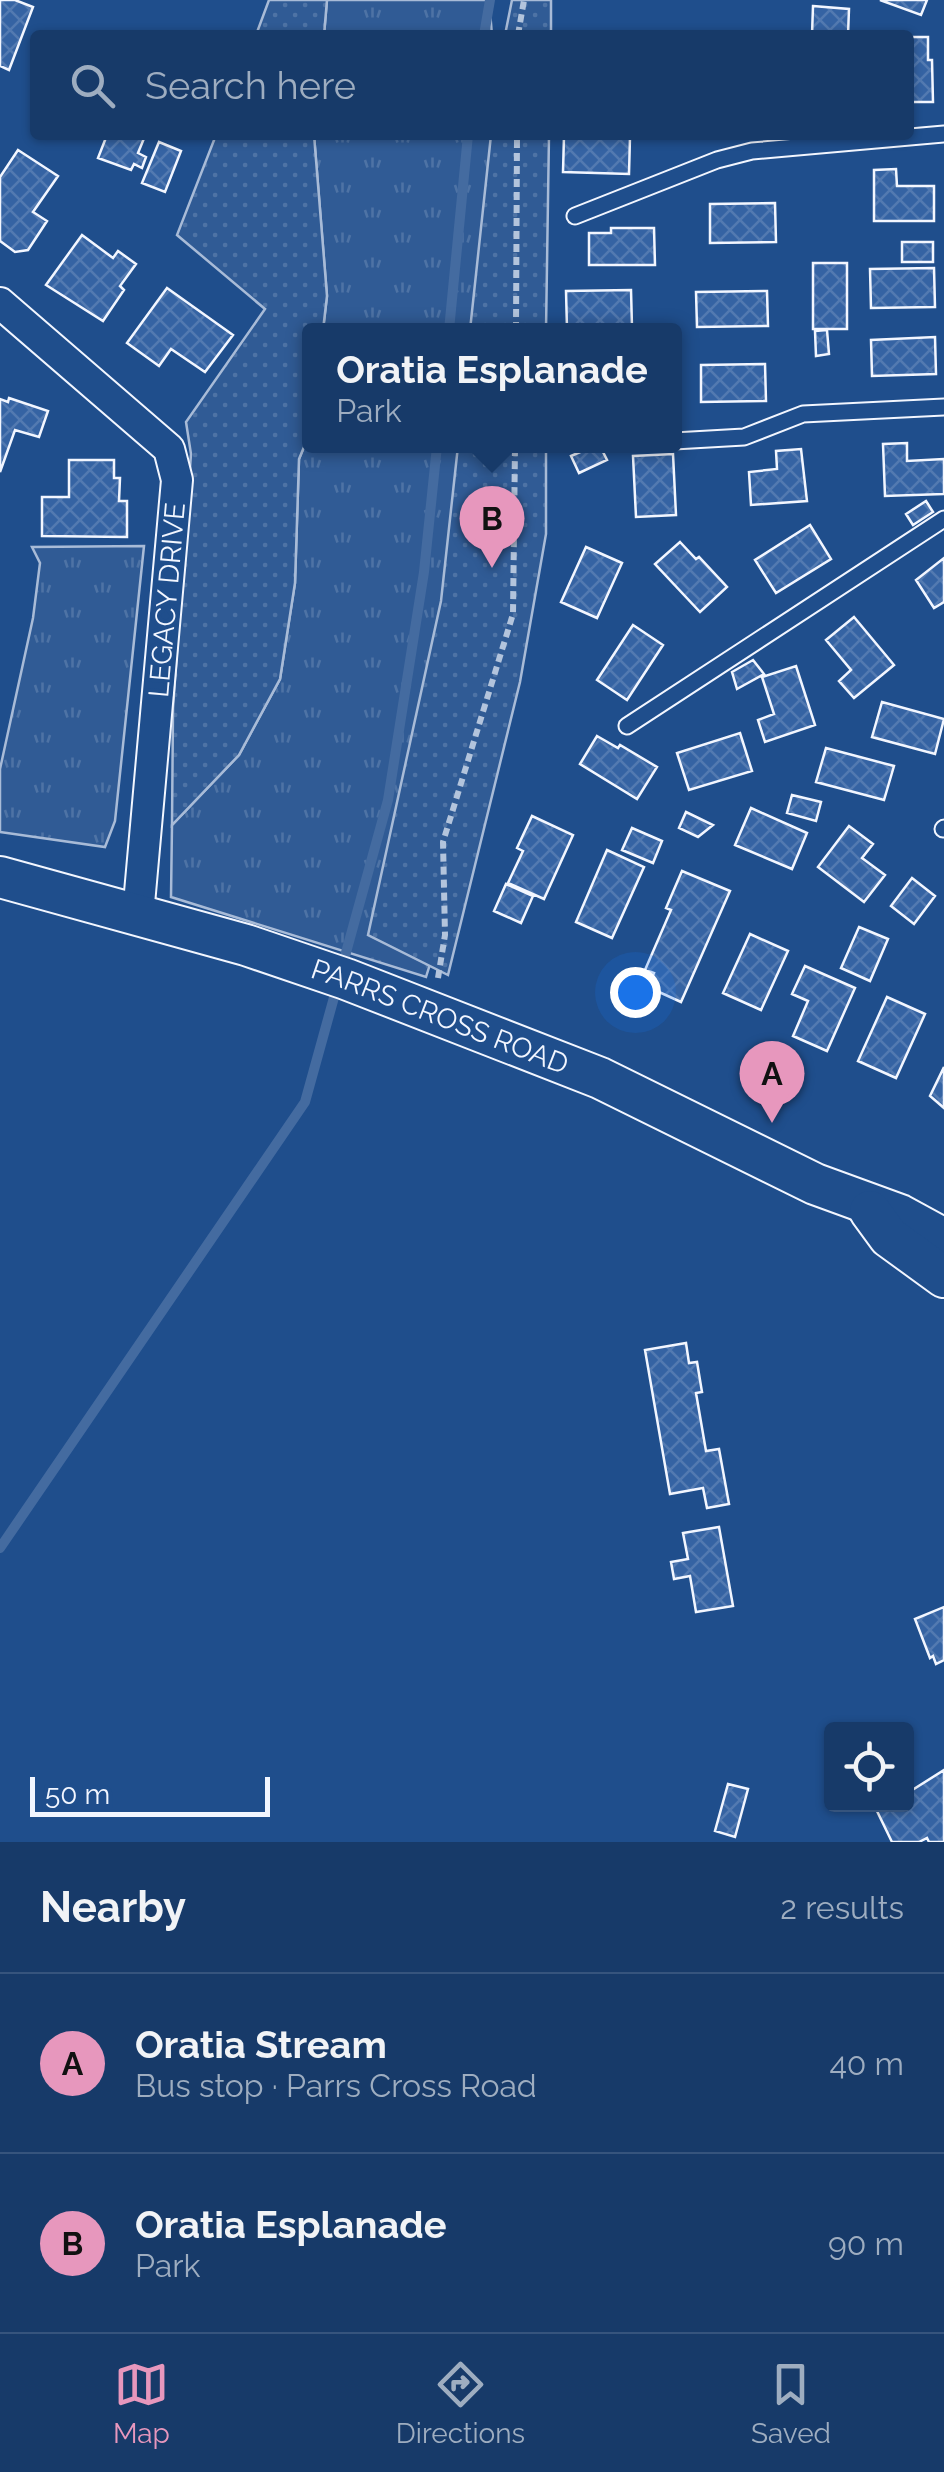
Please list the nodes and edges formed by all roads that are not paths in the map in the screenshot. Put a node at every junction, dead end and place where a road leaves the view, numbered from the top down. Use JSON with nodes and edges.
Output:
{"nodes":[{"id":1,"x":944,"y":134,"type":"edge"},
{"id":2,"x":914,"y":137,"type":"edge"},
{"id":3,"x":876,"y":140,"type":"edge"},
{"id":4,"x":575,"y":216,"type":"dead end"},
{"id":5,"x":0,"y":304,"type":"edge"},
{"id":6,"x":944,"y":407,"type":"edge"},
{"id":7,"x":682,"y":441,"type":"edge"},
{"id":8,"x":944,"y":519,"type":"edge"},
{"id":9,"x":628,"y":726,"type":"dead end"},
{"id":10,"x":0,"y":877,"type":"edge"},
{"id":11,"x":138,"y":915,"type":"junction"},
{"id":12,"x":865,"y":1203,"type":"junction"},
{"id":13,"x":944,"y":1240,"type":"edge"},
{"id":14,"x":944,"y":1277,"type":"edge"}],
"edges":[{"from":1,"to":2,"type":"lane"},
{"from":3,"to":4,"type":"lane"},
{"from":5,"to":11,"type":"street","name":"LEGACY DRIVE"},
{"from":6,"to":7,"type":"lane"},
{"from":8,"to":9,"type":"lane"},
{"from":10,"to":11,"type":"main road","name":"PARRS CROSS ROAD"},
{"from":11,"to":12,"type":"main road","name":"PARRS CROSS ROAD"},
{"from":12,"to":13,"type":"main road","name":"PARRS CROSS ROAD"},
{"from":12,"to":14,"type":"main road","name":"PARRS CROSS ROAD"}]}
